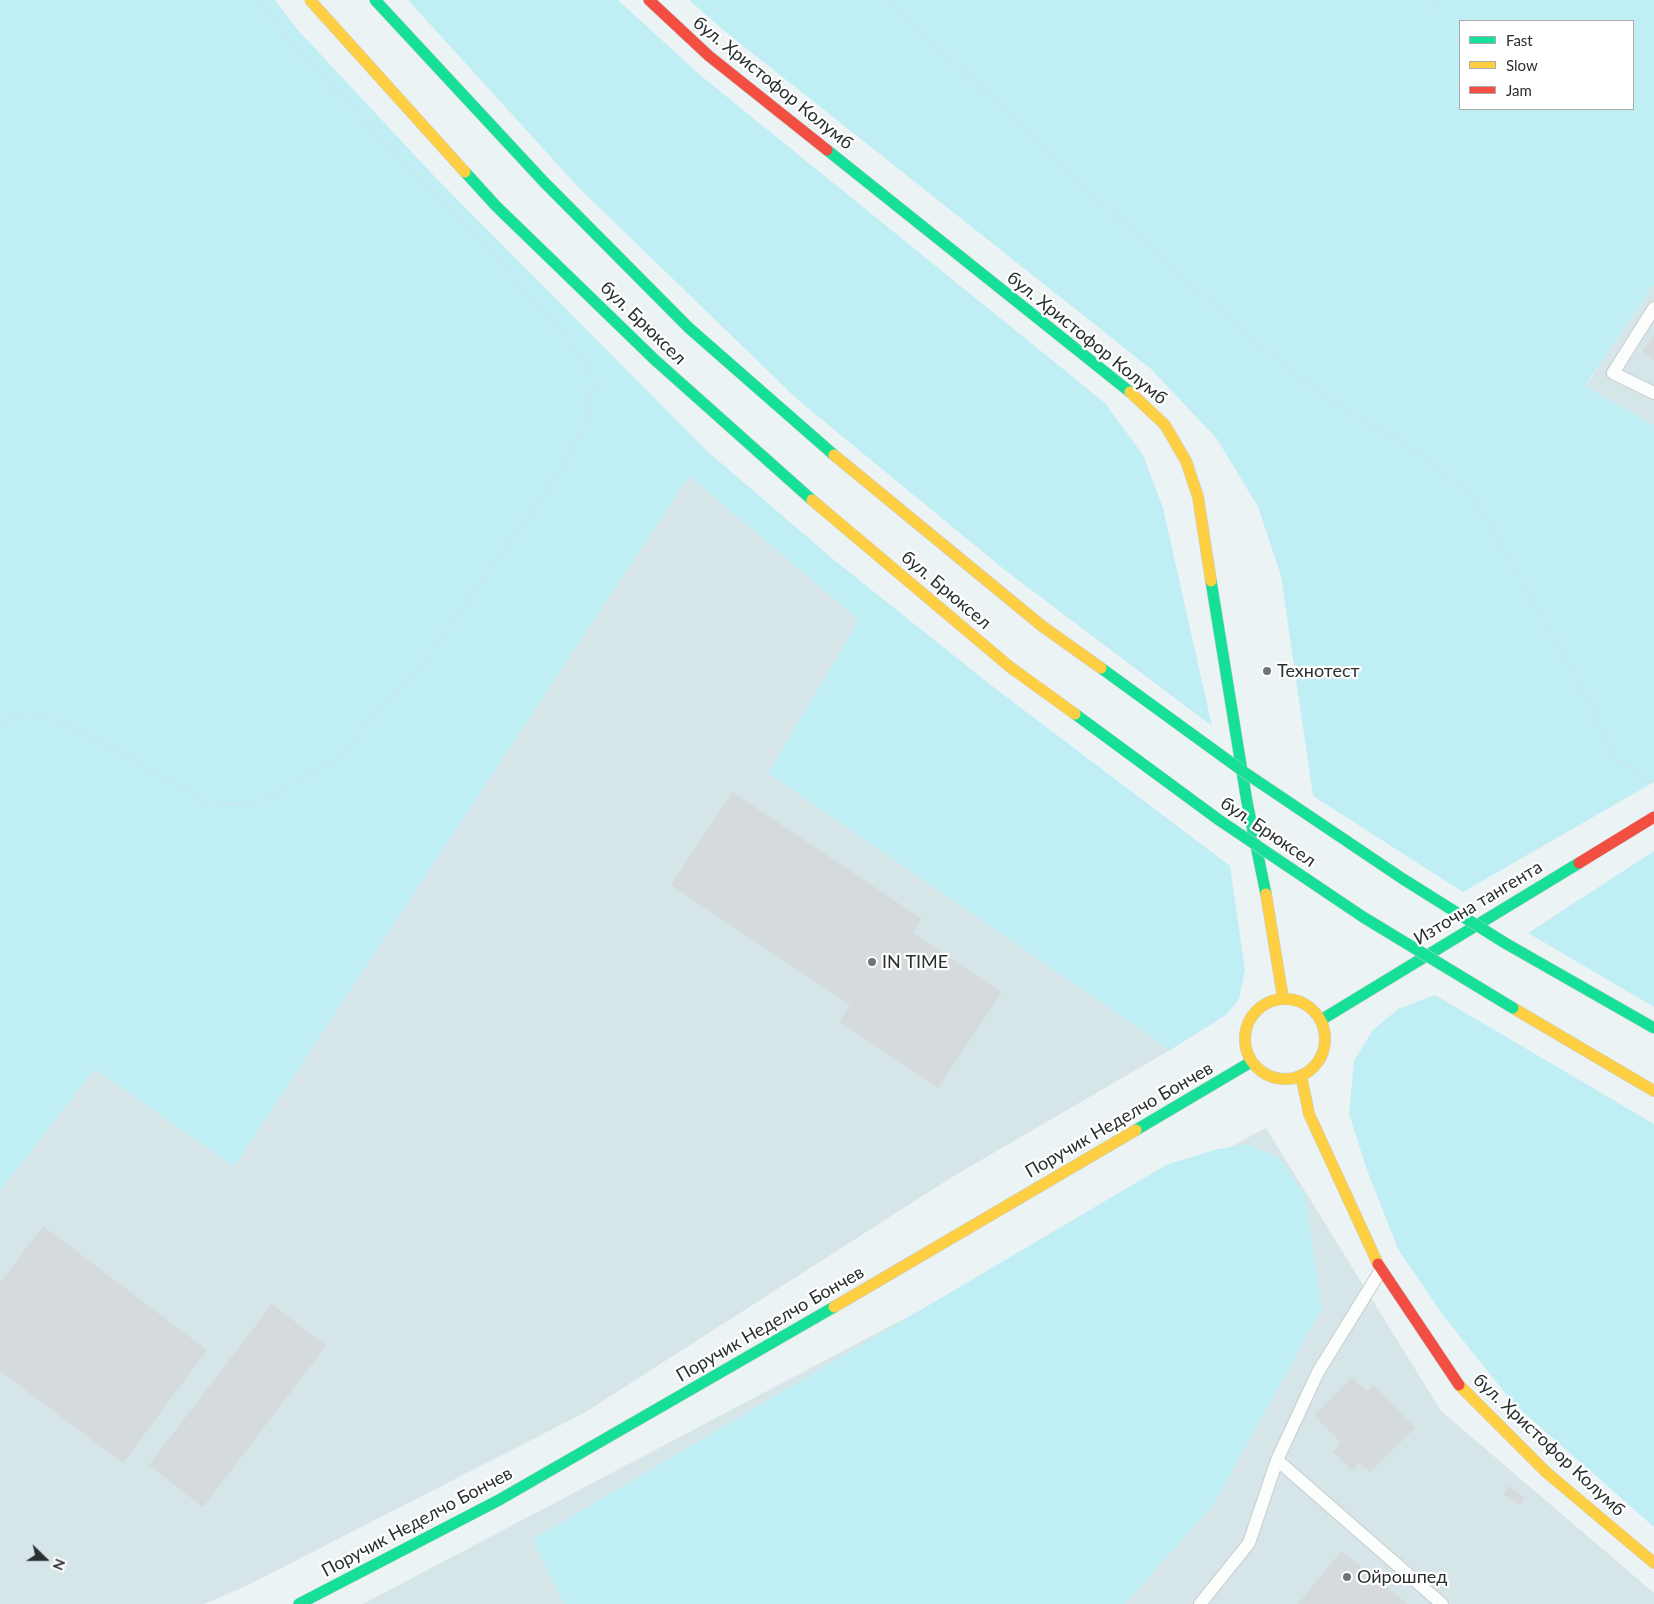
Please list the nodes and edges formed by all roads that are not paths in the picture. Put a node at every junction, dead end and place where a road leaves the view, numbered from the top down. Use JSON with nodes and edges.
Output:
{"nodes":[{"id":1,"x":310,"y":0,"type":"edge"},
{"id":2,"x":375,"y":0,"type":"edge"},
{"id":3,"x":649,"y":0,"type":"edge"},
{"id":4,"x":1654,"y":308,"type":"edge"},
{"id":5,"x":1654,"y":393,"type":"edge"},
{"id":6,"x":1654,"y":816,"type":"edge"},
{"id":7,"x":1283,"y":998,"type":"junction"},
{"id":8,"x":1321,"y":1020,"type":"junction"},
{"id":9,"x":1654,"y":1028,"type":"edge"},
{"id":10,"x":1252,"y":1062,"type":"junction"},
{"id":11,"x":1301,"y":1076,"type":"junction"},
{"id":12,"x":1654,"y":1091,"type":"edge"},
{"id":13,"x":1381,"y":1270,"type":"junction"},
{"id":14,"x":1277,"y":1460,"type":"junction"},
{"id":15,"x":1654,"y":1563,"type":"edge"},
{"id":16,"x":299,"y":1604,"type":"edge"},
{"id":17,"x":1200,"y":1604,"type":"edge"},
{"id":18,"x":1442,"y":1604,"type":"edge"}],
"edges":[{"from":1,"to":12,"type":"street","name":"бул. Брюксел","bridge":true},
{"from":2,"to":9,"type":"street","name":"бул. Брюксел","bridge":true},
{"from":3,"to":7,"type":"street","name":"бул. Христофор Колумб"},
{"from":4,"to":5,"type":"lane"},
{"from":6,"to":8,"type":"street","name":"Източна тангента"},
{"from":7,"to":8,"type":"street"},
{"from":7,"to":10,"type":"street"},
{"from":8,"to":11,"type":"street"},
{"from":10,"to":11,"type":"street"},
{"from":10,"to":16,"type":"street","name":"Поручик Неделчо Бончев"},
{"from":11,"to":13,"type":"street","name":"бул. Христофор Колумб"},
{"from":13,"to":14,"type":"lane"},
{"from":13,"to":15,"type":"street","name":"бул. Христофор Колумб"},
{"from":14,"to":17,"type":"lane"},
{"from":14,"to":18,"type":"lane"}]}
